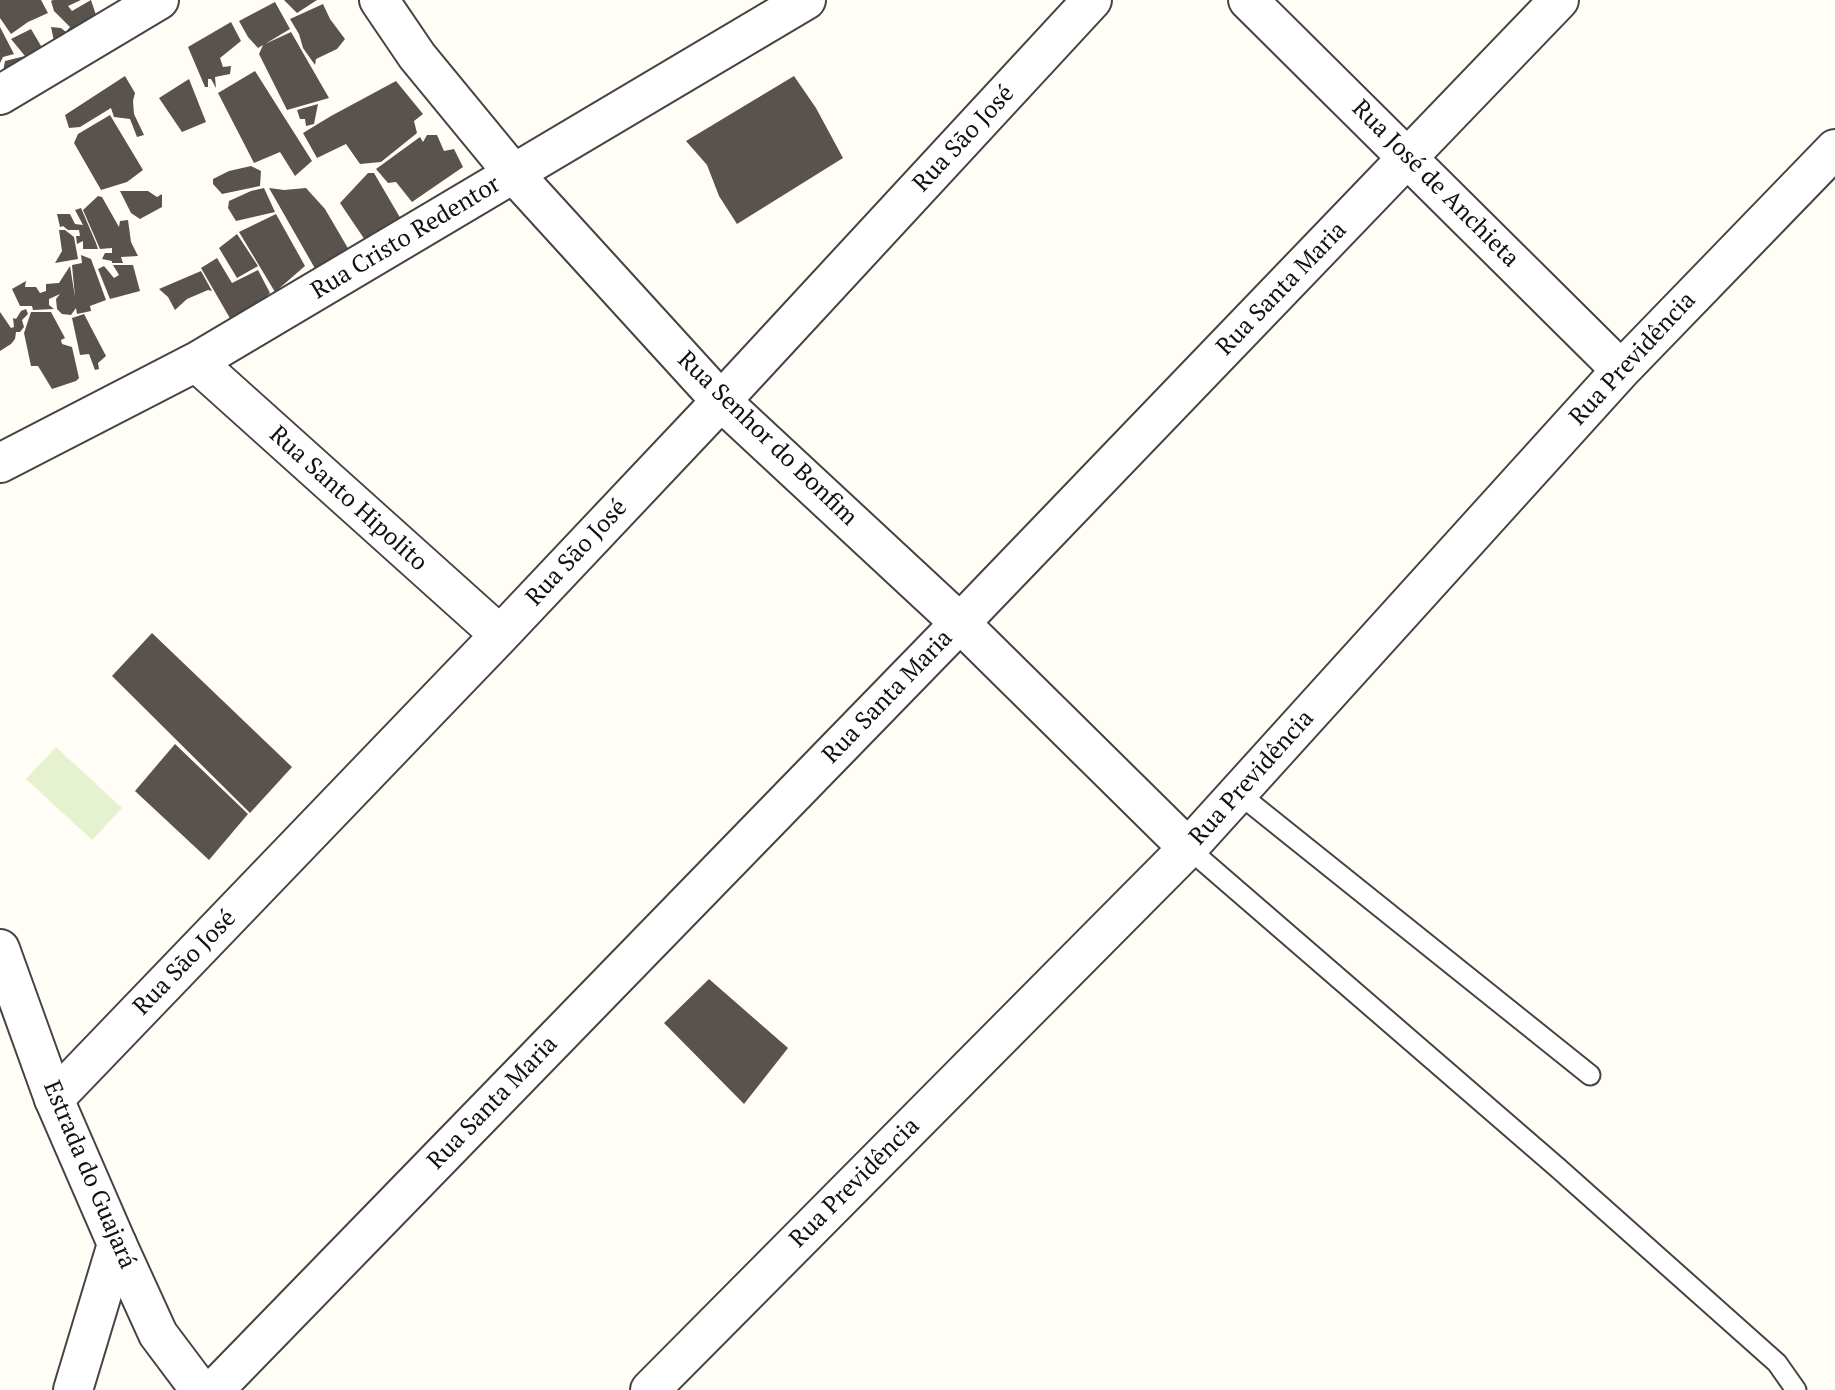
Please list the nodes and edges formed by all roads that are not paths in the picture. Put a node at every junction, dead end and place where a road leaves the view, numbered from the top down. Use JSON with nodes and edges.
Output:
{"nodes":[{"id":1,"x":159,"y":0,"type":"edge"},
{"id":2,"x":379,"y":0,"type":"edge"},
{"id":3,"x":806,"y":0,"type":"edge"},
{"id":4,"x":1092,"y":0,"type":"edge"},
{"id":5,"x":1248,"y":0,"type":"edge"},
{"id":6,"x":1559,"y":0,"type":"edge"},
{"id":7,"x":0,"y":95,"type":"edge"},
{"id":8,"x":1835,"y":149,"type":"edge"},
{"id":9,"x":1409,"y":158,"type":"junction"},
{"id":10,"x":514,"y":174,"type":"junction"},
{"id":11,"x":196,"y":362,"type":"junction"},
{"id":12,"x":1621,"y":370,"type":"junction"},
{"id":13,"x":721,"y":401,"type":"junction"},
{"id":14,"x":0,"y":463,"type":"edge"},
{"id":15,"x":960,"y":623,"type":"junction"},
{"id":16,"x":500,"y":635,"type":"junction"},
{"id":17,"x":1238,"y":793,"type":"junction"},
{"id":18,"x":1188,"y":848,"type":"junction"},
{"id":19,"x":0,"y":949,"type":"edge"},
{"id":20,"x":1590,"y":1075,"type":"dead end"},
{"id":21,"x":54,"y":1099,"type":"junction"},
{"id":22,"x":117,"y":1244,"type":"junction"},
{"id":23,"x":73,"y":1390,"type":"edge"},
{"id":24,"x":200,"y":1390,"type":"edge"},
{"id":25,"x":214,"y":1390,"type":"edge"},
{"id":26,"x":650,"y":1390,"type":"edge"},
{"id":27,"x":1796,"y":1390,"type":"edge"}],
"edges":[{"from":1,"to":7,"type":"street"},
{"from":2,"to":10,"type":"street","name":"Rua Senhor do Bonfim"},
{"from":3,"to":10,"type":"street","name":"Rua Cristo Redentor"},
{"from":4,"to":13,"type":"street","name":"Rua São José"},
{"from":5,"to":9,"type":"street","name":"Rua José de Anchieta"},
{"from":6,"to":9,"type":"street","name":"Rua Santa Maria"},
{"from":8,"to":12,"type":"street","name":"Rua Previdência"},
{"from":9,"to":12,"type":"street","name":"Rua José de Anchieta"},
{"from":9,"to":15,"type":"street","name":"Rua Santa Maria"},
{"from":10,"to":11,"type":"street","name":"Rua Cristo Redentor"},
{"from":10,"to":13,"type":"street","name":"Rua Senhor do Bonfim"},
{"from":11,"to":14,"type":"street","name":"Rua Cristo Redentor"},
{"from":11,"to":16,"type":"street","name":"Rua Santo Hipolito"},
{"from":12,"to":17,"type":"street","name":"Rua Previdência"},
{"from":13,"to":15,"type":"street","name":"Rua Senhor do Bonfim"},
{"from":13,"to":16,"type":"street","name":"Rua São José"},
{"from":15,"to":18,"type":"street","name":"Rua Senhor do Bonfim"},
{"from":15,"to":25,"type":"street","name":"Rua Santa Maria"},
{"from":16,"to":21,"type":"street","name":"Rua São José"},
{"from":17,"to":18,"type":"street","name":"Rua Previdência"},
{"from":17,"to":20,"type":"lane"},
{"from":18,"to":26,"type":"street","name":"Rua Previdência"},
{"from":18,"to":27,"type":"lane"},
{"from":19,"to":21,"type":"street","name":"Estrada do Guajará"},
{"from":21,"to":22,"type":"street","name":"Estrada do Guajará"},
{"from":22,"to":23,"type":"street"},
{"from":22,"to":24,"type":"street","name":"Estrada do Guajará"}]}
